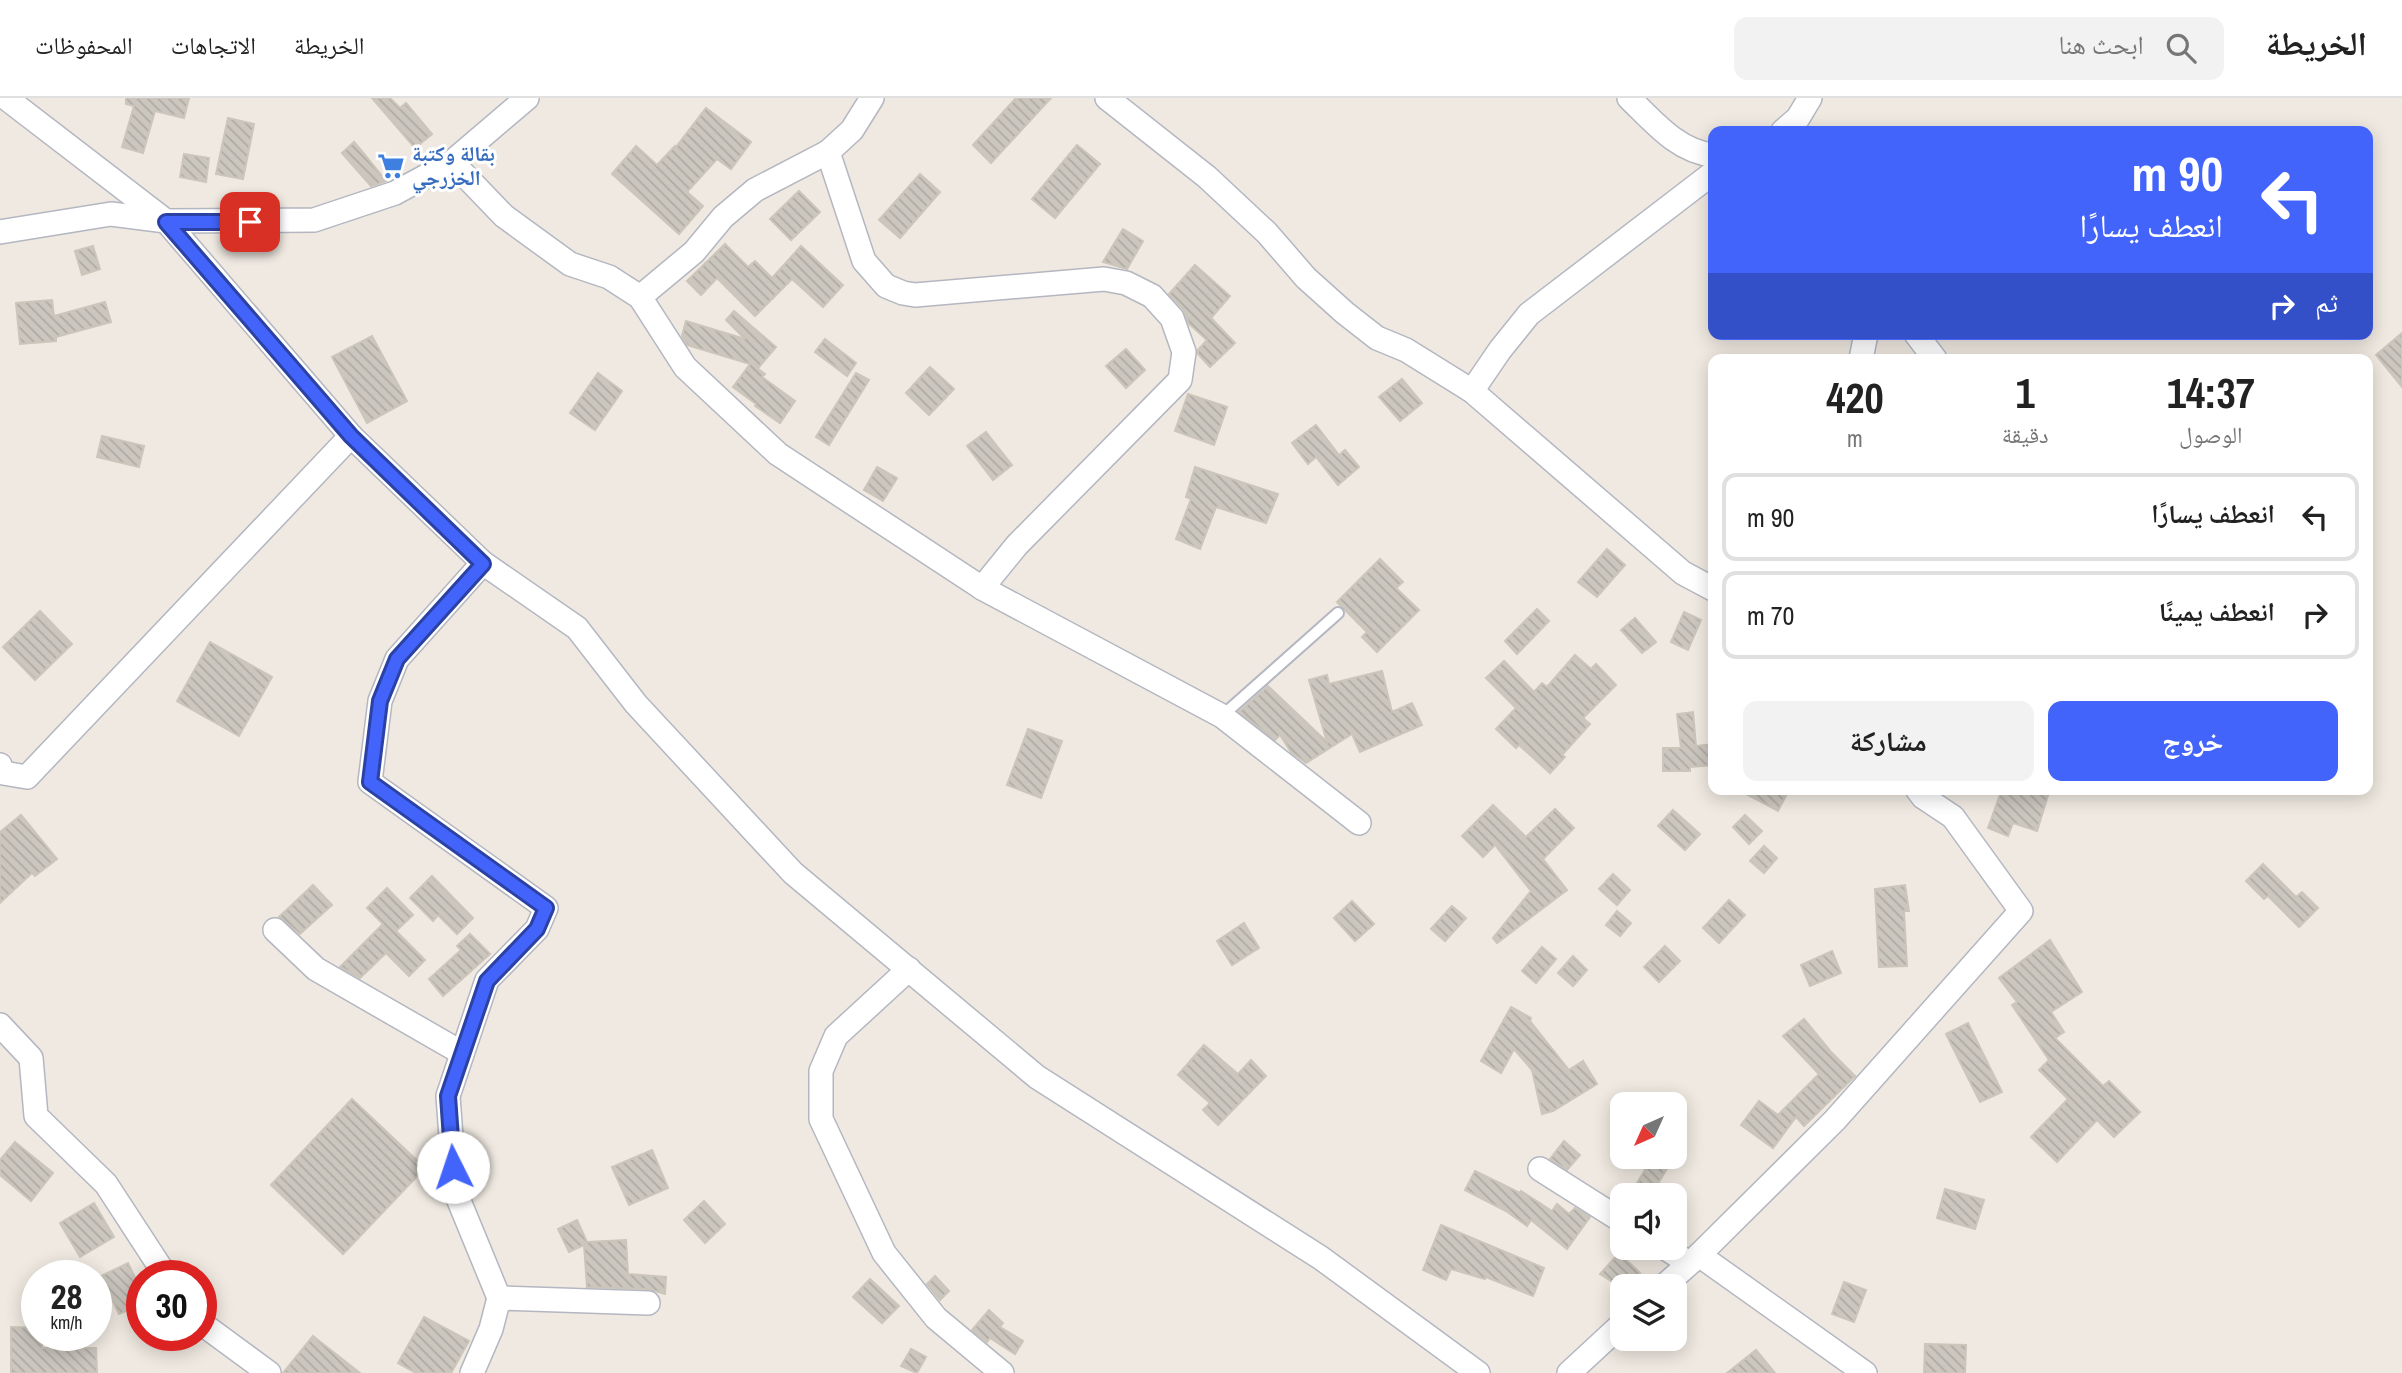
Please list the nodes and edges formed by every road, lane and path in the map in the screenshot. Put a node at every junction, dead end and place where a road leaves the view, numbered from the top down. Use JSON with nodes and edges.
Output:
{"nodes":[{"id":1,"x":6,"y":98,"type":"edge"},
{"id":2,"x":527,"y":98,"type":"edge"},
{"id":3,"x":872,"y":98,"type":"edge"},
{"id":4,"x":1107,"y":98,"type":"edge"},
{"id":5,"x":1629,"y":98,"type":"edge"},
{"id":6,"x":1810,"y":98,"type":"edge"},
{"id":7,"x":1789,"y":126,"type":"edge"},
{"id":8,"x":828,"y":152,"type":"junction"},
{"id":9,"x":1708,"y":154,"type":"edge"},
{"id":10,"x":452,"y":162,"type":"junction"},
{"id":11,"x":1708,"y":177,"type":"edge"},
{"id":12,"x":166,"y":222,"type":"junction"},
{"id":13,"x":0,"y":232,"type":"edge"},
{"id":14,"x":640,"y":298,"type":"junction"},
{"id":15,"x":1921,"y":340,"type":"edge"},
{"id":16,"x":1931,"y":354,"type":"edge"},
{"id":17,"x":1472,"y":391,"type":"junction"},
{"id":18,"x":351,"y":436,"type":"junction"},
{"id":19,"x":483,"y":564,"type":"junction"},
{"id":20,"x":1708,"y":586,"type":"edge"},
{"id":21,"x":982,"y":587,"type":"junction"},
{"id":22,"x":1338,"y":613,"type":"dead end"},
{"id":23,"x":1222,"y":716,"type":"junction"},
{"id":24,"x":0,"y":765,"type":"edge"},
{"id":25,"x":1922,"y":795,"type":"edge"},
{"id":26,"x":1359,"y":823,"type":"dead end"},
{"id":27,"x":275,"y":930,"type":"dead end"},
{"id":28,"x":909,"y":969,"type":"junction"},
{"id":29,"x":0,"y":1025,"type":"edge"},
{"id":30,"x":463,"y":1054,"type":"junction"},
{"id":31,"x":1540,"y":1169,"type":"dead end"},
{"id":32,"x":1610,"y":1213,"type":"edge"},
{"id":33,"x":1687,"y":1256,"type":"edge"},
{"id":34,"x":1694,"y":1259,"type":"junction"},
{"id":35,"x":156,"y":1260,"type":"edge"},
{"id":36,"x":1677,"y":1274,"type":"edge"},
{"id":37,"x":499,"y":1298,"type":"junction"},
{"id":38,"x":648,"y":1303,"type":"dead end"},
{"id":39,"x":217,"y":1335,"type":"edge"},
{"id":40,"x":1610,"y":1335,"type":"edge"},
{"id":41,"x":269,"y":1373,"type":"edge"},
{"id":42,"x":472,"y":1373,"type":"edge"},
{"id":43,"x":1002,"y":1373,"type":"edge"},
{"id":44,"x":1478,"y":1373,"type":"edge"},
{"id":45,"x":1569,"y":1373,"type":"edge"},
{"id":46,"x":1865,"y":1373,"type":"edge"}],
"edges":[{"from":1,"to":12,"type":"street"},
{"from":2,"to":10,"type":"street"},
{"from":3,"to":8,"type":"street"},
{"from":4,"to":17,"type":"street"},
{"from":5,"to":9,"type":"street"},
{"from":6,"to":7,"type":"street"},
{"from":8,"to":14,"type":"street"},
{"from":8,"to":21,"type":"street"},
{"from":10,"to":12,"type":"street"},
{"from":10,"to":14,"type":"street"},
{"from":11,"to":17,"type":"street"},
{"from":12,"to":13,"type":"street"},
{"from":12,"to":18,"type":"street"},
{"from":14,"to":21,"type":"street"},
{"from":15,"to":16,"type":"street"},
{"from":17,"to":20,"type":"street"},
{"from":18,"to":19,"type":"street"},
{"from":18,"to":24,"type":"street"},
{"from":19,"to":28,"type":"street"},
{"from":19,"to":30,"type":"street"},
{"from":21,"to":23,"type":"street"},
{"from":22,"to":23,"type":"lane"},
{"from":23,"to":26,"type":"street"},
{"from":25,"to":34,"type":"street"},
{"from":27,"to":30,"type":"street"},
{"from":28,"to":43,"type":"street"},
{"from":28,"to":44,"type":"street"},
{"from":29,"to":35,"type":"street"},
{"from":30,"to":37,"type":"street"},
{"from":31,"to":32,"type":"street"},
{"from":33,"to":34,"type":"street"},
{"from":34,"to":36,"type":"street"},
{"from":34,"to":46,"type":"street"},
{"from":37,"to":38,"type":"street"},
{"from":37,"to":42,"type":"street"},
{"from":39,"to":41,"type":"street"},
{"from":40,"to":45,"type":"street"}]}
